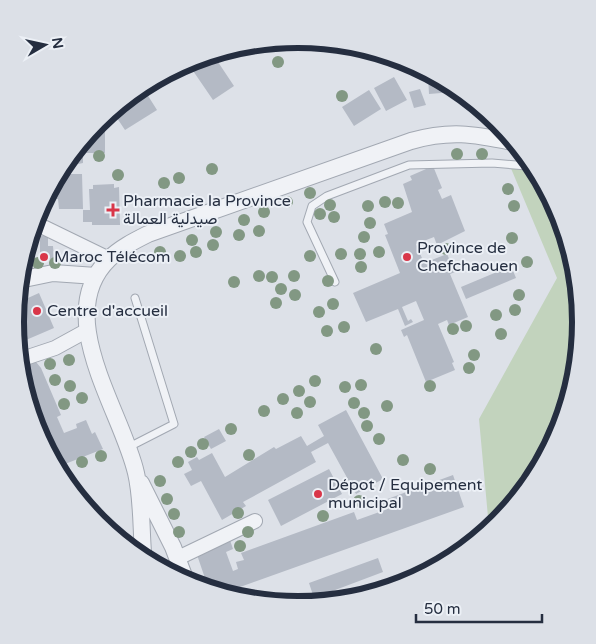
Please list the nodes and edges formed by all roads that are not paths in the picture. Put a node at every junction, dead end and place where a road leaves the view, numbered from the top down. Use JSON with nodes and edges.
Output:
{"nodes":[{"id":1,"x":504,"y":140,"type":"edge"},
{"id":2,"x":523,"y":166,"type":"edge"},
{"id":3,"x":41,"y":226,"type":"edge"},
{"id":4,"x":109,"y":259,"type":"junction"},
{"id":5,"x":96,"y":276,"type":"junction"},
{"id":6,"x":27,"y":278,"type":"edge"},
{"id":7,"x":335,"y":282,"type":"dead end"},
{"id":8,"x":135,"y":298,"type":"dead end"},
{"id":9,"x":86,"y":331,"type":"junction"},
{"id":10,"x":26,"y":358,"type":"edge"},
{"id":11,"x":128,"y":447,"type":"junction"},
{"id":12,"x":137,"y":474,"type":"junction"},
{"id":13,"x":255,"y":521,"type":"dead end"},
{"id":14,"x":144,"y":548,"type":"edge"},
{"id":15,"x":146,"y":550,"type":"edge"},
{"id":16,"x":175,"y":551,"type":"junction"},
{"id":17,"x":182,"y":570,"type":"edge"}],
"edges":[{"from":1,"to":4,"type":"street"},
{"from":2,"to":7,"type":"lane"},
{"from":3,"to":4,"type":"street"},
{"from":4,"to":5,"type":"street"},
{"from":5,"to":6,"type":"street"},
{"from":5,"to":9,"type":"street"},
{"from":8,"to":11,"type":"lane"},
{"from":9,"to":10,"type":"street"},
{"from":9,"to":11,"type":"street"},
{"from":11,"to":12,"type":"street"},
{"from":12,"to":14,"type":"street"},
{"from":12,"to":16,"type":"street"},
{"from":13,"to":16,"type":"street"},
{"from":15,"to":16,"type":"street"},
{"from":16,"to":17,"type":"street"}]}
